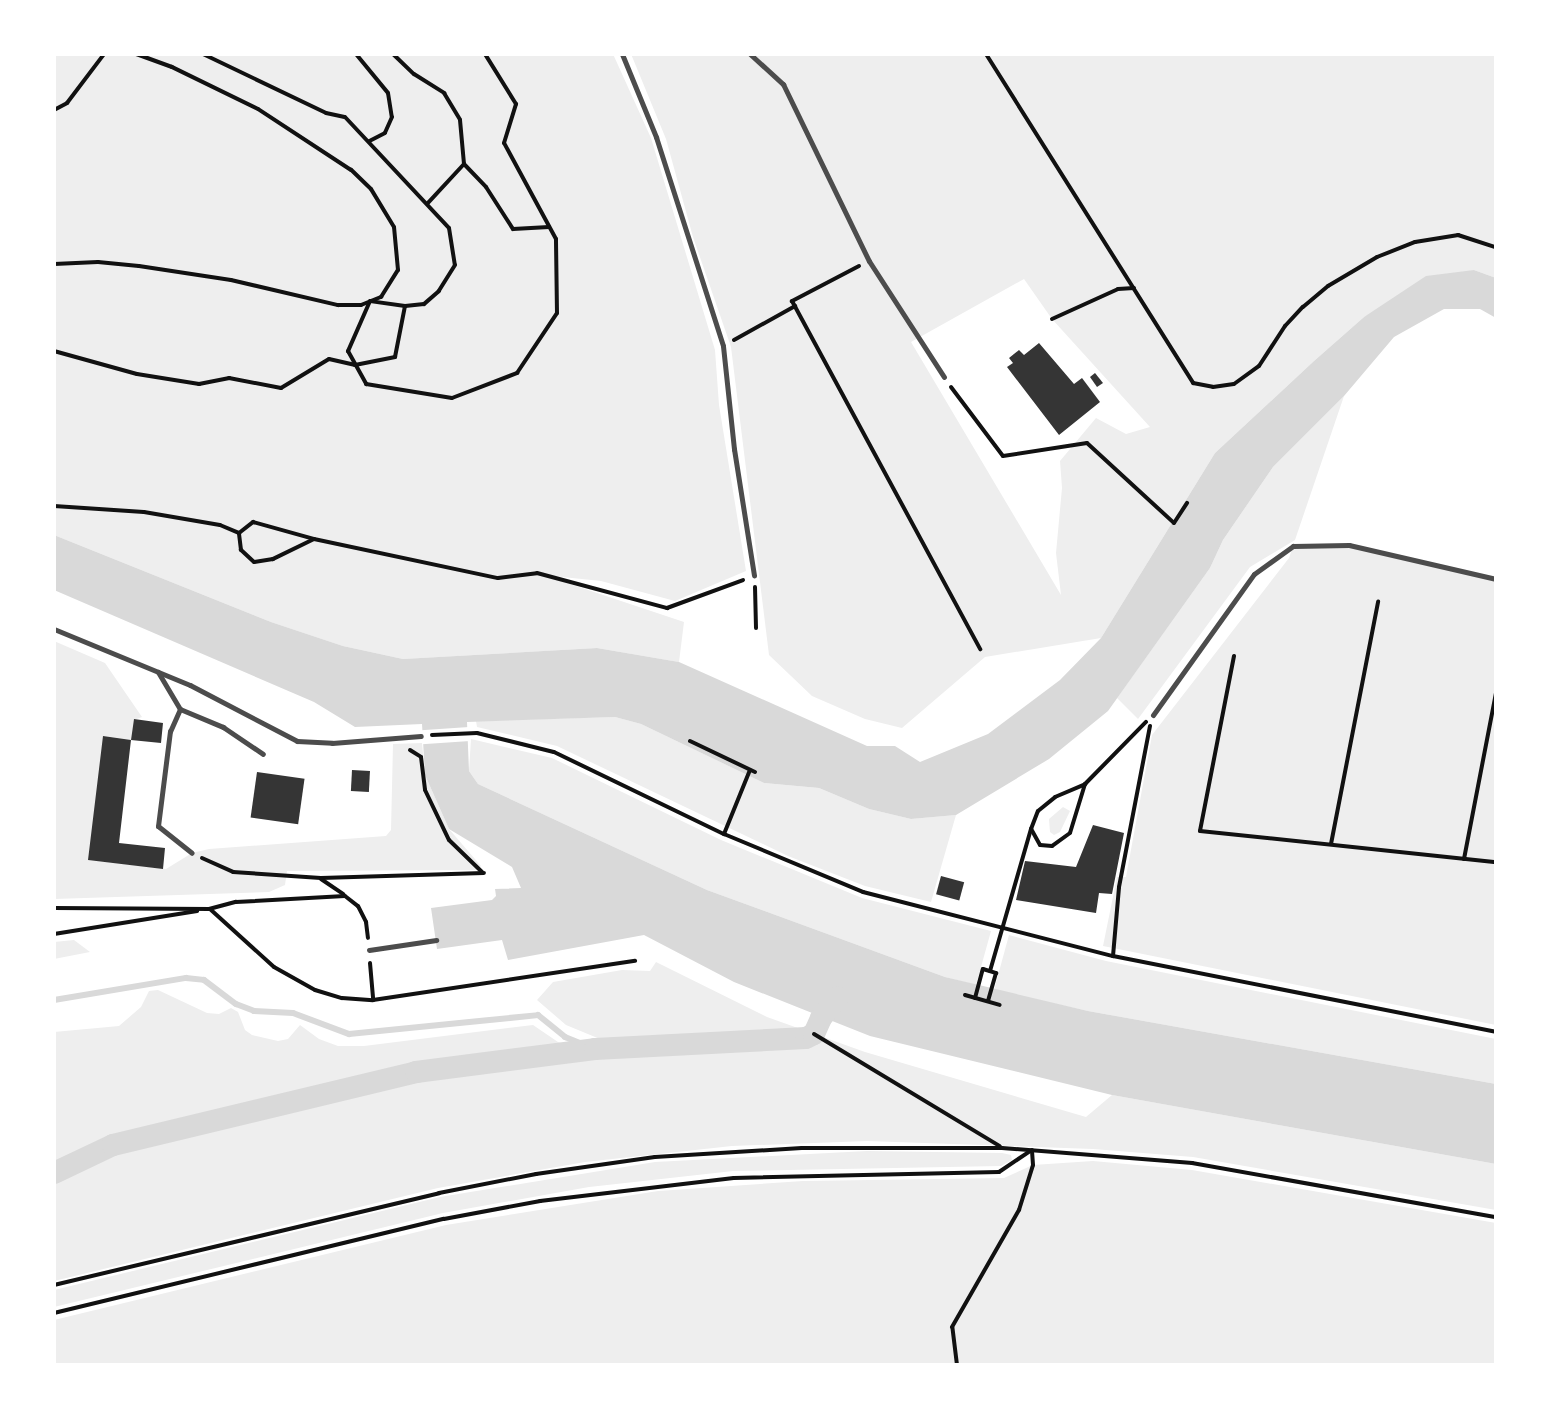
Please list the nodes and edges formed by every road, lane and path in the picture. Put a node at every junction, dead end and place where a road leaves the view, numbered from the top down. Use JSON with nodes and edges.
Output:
{"nodes":[{"id":1,"x":104,"y":54,"type":"edge"},
{"id":2,"x":136,"y":54,"type":"edge"},
{"id":3,"x":203,"y":54,"type":"edge"},
{"id":4,"x":356,"y":54,"type":"edge"},
{"id":5,"x":393,"y":54,"type":"edge"},
{"id":6,"x":485,"y":54,"type":"edge"},
{"id":7,"x":622,"y":54,"type":"edge"},
{"id":8,"x":750,"y":54,"type":"edge"},
{"id":9,"x":986,"y":54,"type":"edge"},
{"id":10,"x":54,"y":110,"type":"edge"},
{"id":11,"x":369,"y":141,"type":"junction"},
{"id":12,"x":464,"y":164,"type":"junction"},
{"id":13,"x":427,"y":204,"type":"junction"},
{"id":14,"x":549,"y":227,"type":"junction"},
{"id":15,"x":1496,"y":247,"type":"edge"},
{"id":16,"x":869,"y":261,"type":"junction"},
{"id":17,"x":54,"y":264,"type":"edge"},
{"id":18,"x":1134,"y":288,"type":"junction"},
{"id":19,"x":370,"y":301,"type":"junction"},
{"id":20,"x":405,"y":306,"type":"junction"},
{"id":21,"x":795,"y":306,"type":"junction"},
{"id":22,"x":1052,"y":319,"type":"dead end"},
{"id":23,"x":723,"y":346,"type":"junction"},
{"id":24,"x":54,"y":351,"type":"edge"},
{"id":25,"x":355,"y":365,"type":"junction"},
{"id":26,"x":944,"y":377,"type":"joint"},
{"id":27,"x":1187,"y":503,"type":"dead end"},
{"id":28,"x":54,"y":506,"type":"edge"},
{"id":29,"x":239,"y":533,"type":"junction"},
{"id":30,"x":314,"y":539,"type":"junction"},
{"id":31,"x":754,"y":575,"type":"junction"},
{"id":32,"x":1496,"y":579,"type":"edge"},
{"id":33,"x":1378,"y":602,"type":"dead end"},
{"id":34,"x":756,"y":628,"type":"dead end"},
{"id":35,"x":54,"y":629,"type":"edge"},
{"id":36,"x":980,"y":649,"type":"dead end"},
{"id":37,"x":1234,"y":656,"type":"dead end"},
{"id":38,"x":158,"y":671,"type":"junction"},
{"id":39,"x":1496,"y":693,"type":"edge"},
{"id":40,"x":180,"y":709,"type":"junction"},
{"id":41,"x":1153,"y":715,"type":"junction"},
{"id":42,"x":421,"y":736,"type":"joint"},
{"id":43,"x":407,"y":737,"type":"junction"},
{"id":44,"x":690,"y":741,"type":"dead end"},
{"id":45,"x":263,"y":754,"type":"dead end"},
{"id":46,"x":1085,"y":784,"type":"junction"},
{"id":47,"x":1031,"y":829,"type":"junction"},
{"id":48,"x":724,"y":834,"type":"junction"},
{"id":49,"x":1331,"y":845,"type":"junction"},
{"id":50,"x":192,"y":853,"type":"joint"},
{"id":51,"x":1464,"y":859,"type":"junction"},
{"id":52,"x":1496,"y":862,"type":"edge"},
{"id":53,"x":321,"y":878,"type":"junction"},
{"id":54,"x":345,"y":896,"type":"junction"},
{"id":55,"x":54,"y":908,"type":"edge"},
{"id":56,"x":210,"y":909,"type":"junction"},
{"id":57,"x":1002,"y":927,"type":"junction"},
{"id":58,"x":54,"y":934,"type":"edge"},
{"id":59,"x":436,"y":940,"type":"dead end"},
{"id":60,"x":369,"y":950,"type":"junction"},
{"id":61,"x":1113,"y":956,"type":"junction"},
{"id":62,"x":635,"y":961,"type":"dead end"},
{"id":63,"x":990,"y":971,"type":"junction"},
{"id":64,"x":965,"y":995,"type":"dead end"},
{"id":65,"x":975,"y":998,"type":"junction"},
{"id":66,"x":373,"y":1000,"type":"junction"},
{"id":67,"x":988,"y":1001,"type":"junction"},
{"id":68,"x":1000,"y":1005,"type":"dead end"},
{"id":69,"x":1496,"y":1032,"type":"edge"},
{"id":70,"x":814,"y":1034,"type":"dead end"},
{"id":71,"x":1002,"y":1148,"type":"junction"},
{"id":72,"x":1032,"y":1150,"type":"junction"},
{"id":73,"x":1496,"y":1217,"type":"edge"},
{"id":74,"x":54,"y":1285,"type":"edge"},
{"id":75,"x":54,"y":1313,"type":"edge"},
{"id":76,"x":957,"y":1365,"type":"edge"}],
"edges":[{"from":1,"to":10,"type":"path"},
{"from":2,"to":19,"type":"path"},
{"from":3,"to":11,"type":"path"},
{"from":4,"to":11,"type":"path"},
{"from":5,"to":12,"type":"path"},
{"from":6,"to":14,"type":"path"},
{"from":7,"to":23,"type":"lane"},
{"from":8,"to":16,"type":"lane"},
{"from":9,"to":18,"type":"path"},
{"from":11,"to":13,"type":"path"},
{"from":12,"to":13,"type":"path"},
{"from":12,"to":14,"type":"path"},
{"from":13,"to":20,"type":"path"},
{"from":14,"to":25,"type":"path"},
{"from":15,"to":18,"type":"path"},
{"from":16,"to":21,"type":"path"},
{"from":16,"to":26,"type":"lane"},
{"from":17,"to":19,"type":"path"},
{"from":18,"to":22,"type":"path"},
{"from":19,"to":20,"type":"path"},
{"from":19,"to":25,"type":"path"},
{"from":20,"to":25,"type":"path"},
{"from":21,"to":23,"type":"path"},
{"from":21,"to":36,"type":"path"},
{"from":23,"to":31,"type":"lane"},
{"from":24,"to":25,"type":"path"},
{"from":26,"to":27,"type":"path"},
{"from":28,"to":29,"type":"path"},
{"from":29,"to":30,"type":"path"},
{"from":29,"to":30,"type":"path"},
{"from":30,"to":31,"type":"path"},
{"from":31,"to":34,"type":"path"},
{"from":32,"to":41,"type":"lane"},
{"from":33,"to":49,"type":"path"},
{"from":35,"to":38,"type":"lane"},
{"from":37,"to":49,"type":"path"},
{"from":38,"to":40,"type":"lane"},
{"from":38,"to":43,"type":"lane"},
{"from":39,"to":51,"type":"path"},
{"from":40,"to":45,"type":"lane"},
{"from":40,"to":50,"type":"lane"},
{"from":41,"to":46,"type":"path"},
{"from":41,"to":61,"type":"path"},
{"from":42,"to":43,"type":"lane"},
{"from":42,"to":48,"type":"path"},
{"from":43,"to":53,"type":"path"},
{"from":44,"to":48,"type":"path"},
{"from":46,"to":47,"type":"path"},
{"from":46,"to":47,"type":"path"},
{"from":47,"to":57,"type":"path"},
{"from":48,"to":57,"type":"path"},
{"from":49,"to":51,"type":"path"},
{"from":50,"to":53,"type":"path"},
{"from":51,"to":52,"type":"path"},
{"from":53,"to":54,"type":"path"},
{"from":54,"to":56,"type":"path"},
{"from":54,"to":60,"type":"path"},
{"from":55,"to":56,"type":"path"},
{"from":56,"to":58,"type":"path"},
{"from":56,"to":66,"type":"path"},
{"from":57,"to":61,"type":"path"},
{"from":57,"to":63,"type":"path"},
{"from":59,"to":60,"type":"lane"},
{"from":60,"to":66,"type":"path"},
{"from":61,"to":69,"type":"path"},
{"from":62,"to":66,"type":"path"},
{"from":63,"to":65,"type":"path"},
{"from":63,"to":67,"type":"path"},
{"from":64,"to":65,"type":"path"},
{"from":65,"to":67,"type":"path"},
{"from":67,"to":68,"type":"path"},
{"from":70,"to":71,"type":"path"},
{"from":71,"to":72,"type":"path"},
{"from":71,"to":74,"type":"path"},
{"from":72,"to":73,"type":"path"},
{"from":72,"to":75,"type":"path"},
{"from":72,"to":76,"type":"path"}]}
